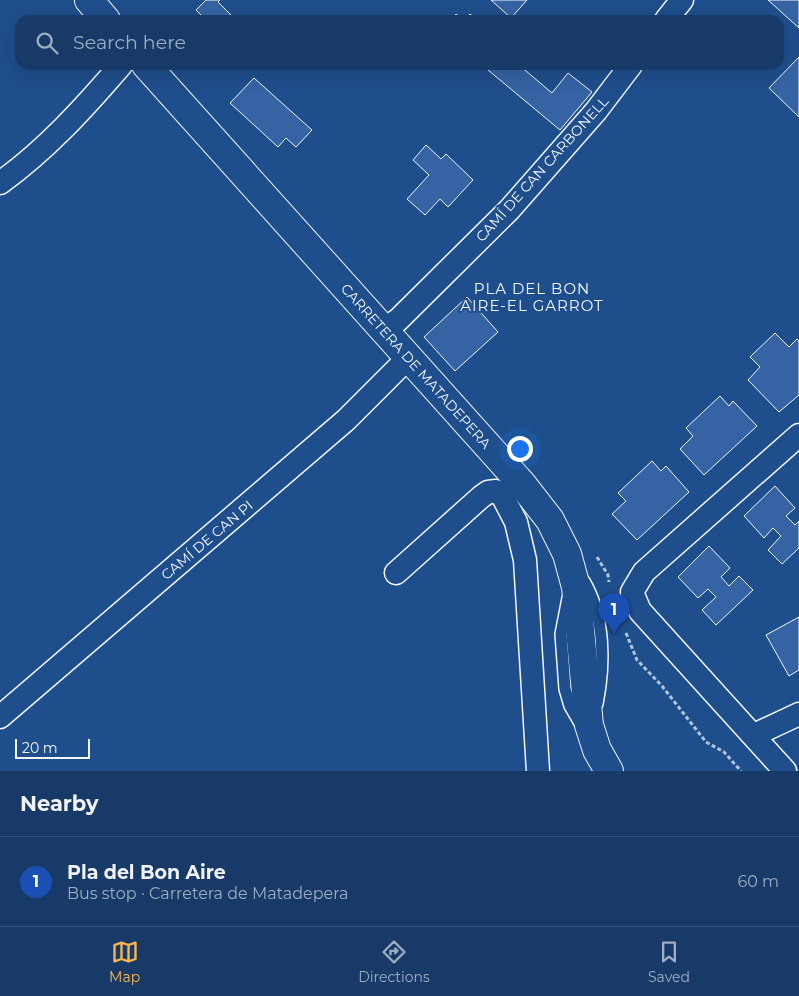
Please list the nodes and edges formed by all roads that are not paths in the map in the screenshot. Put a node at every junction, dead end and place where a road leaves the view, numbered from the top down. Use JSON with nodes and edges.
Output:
{"nodes":[{"id":1,"x":89,"y":0,"type":"edge"},
{"id":2,"x":682,"y":0,"type":"edge"},
{"id":3,"x":102,"y":15,"type":"edge"},
{"id":4,"x":670,"y":15,"type":"edge"},
{"id":5,"x":117,"y":70,"type":"edge"},
{"id":6,"x":150,"y":70,"type":"edge"},
{"id":7,"x":627,"y":70,"type":"edge"},
{"id":8,"x":0,"y":183,"type":"edge"},
{"id":9,"x":383,"y":330,"type":"junction"},
{"id":10,"x":408,"y":358,"type":"junction"},
{"id":11,"x":799,"y":435,"type":"edge"},
{"id":12,"x":396,"y":573,"type":"dead end"},
{"id":13,"x":799,"y":714,"type":"edge"},
{"id":14,"x":0,"y":716,"type":"edge"},
{"id":15,"x":754,"y":735,"type":"junction"},
{"id":16,"x":603,"y":760,"type":"edge"},
{"id":17,"x":538,"y":771,"type":"edge"},
{"id":18,"x":785,"y":771,"type":"edge"}],
"edges":[{"from":1,"to":3,"type":"street"},
{"from":2,"to":4,"type":"street"},
{"from":5,"to":8,"type":"street"},
{"from":6,"to":9,"type":"street","name":"CARRETERA DE MATADEPERA"},
{"from":7,"to":9,"type":"street","name":"CAMÍ DE CAN CARBONELL"},
{"from":9,"to":10,"type":"street","name":"CARRETERA DE MATADEPERA"},
{"from":10,"to":14,"type":"street","name":"CAMÍ DE CAN PI"},
{"from":10,"to":16,"type":"street","name":"CARRETERA DE MATADEPERA"},
{"from":11,"to":15,"type":"street"},
{"from":12,"to":17,"type":"street"},
{"from":13,"to":15,"type":"street"},
{"from":15,"to":18,"type":"street"}]}
